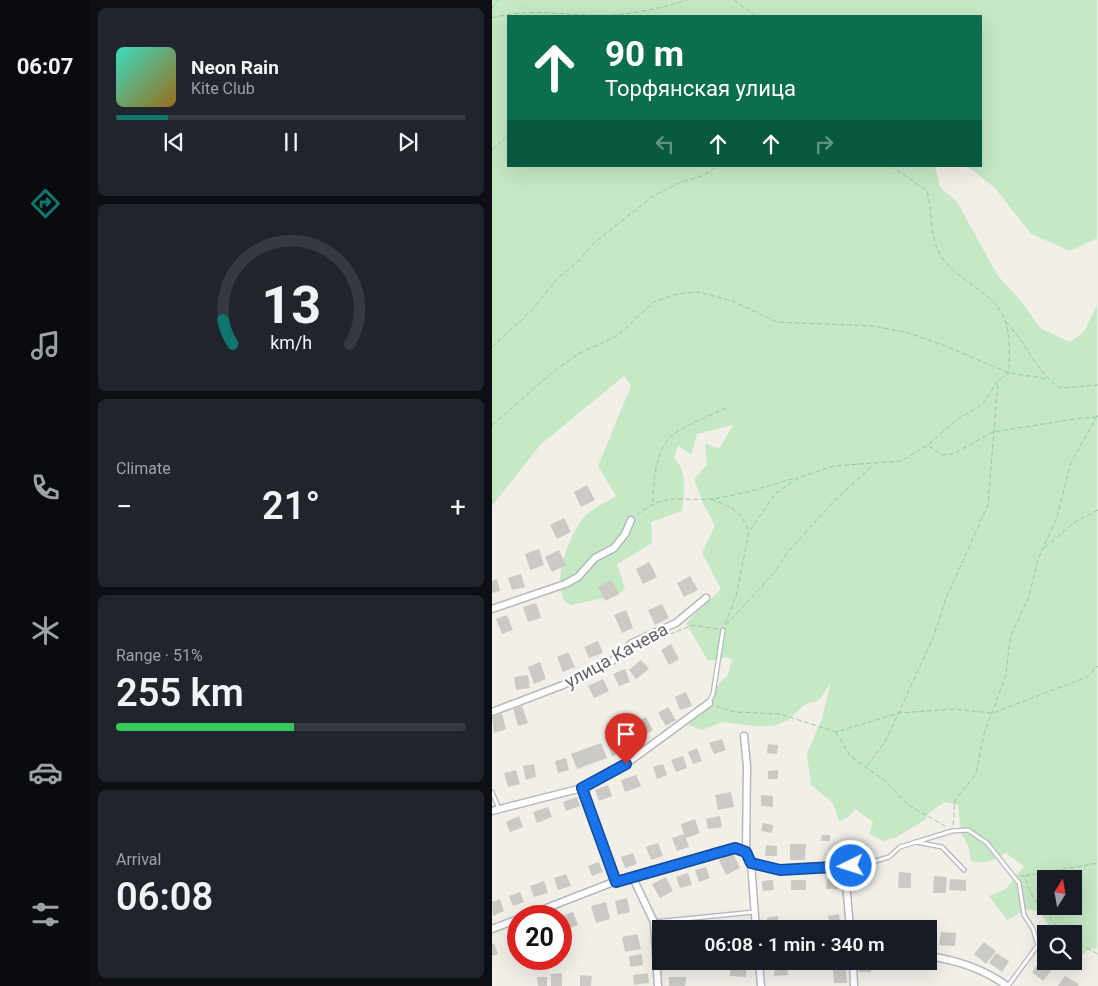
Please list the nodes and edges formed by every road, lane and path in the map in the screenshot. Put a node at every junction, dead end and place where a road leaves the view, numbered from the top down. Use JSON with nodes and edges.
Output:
{"nodes":[{"id":1,"x":498,"y":0,"type":"edge"},
{"id":2,"x":687,"y":0,"type":"edge"},
{"id":3,"x":734,"y":0,"type":"edge"},
{"id":4,"x":492,"y":8,"type":"edge"},
{"id":5,"x":754,"y":15,"type":"edge"},
{"id":6,"x":492,"y":18,"type":"edge"},
{"id":7,"x":507,"y":137,"type":"edge"},
{"id":8,"x":492,"y":150,"type":"edge"},
{"id":9,"x":716,"y":167,"type":"edge"},
{"id":10,"x":892,"y":167,"type":"edge"},
{"id":11,"x":1006,"y":322,"type":"junction"},
{"id":12,"x":492,"y":347,"type":"edge"},
{"id":13,"x":1009,"y":373,"type":"junction"},
{"id":14,"x":1048,"y":379,"type":"junction"},
{"id":15,"x":998,"y":380,"type":"junction"},
{"id":16,"x":1098,"y":385,"type":"edge"},
{"id":17,"x":728,"y":407,"type":"dead end"},
{"id":18,"x":1097,"y":417,"type":"edge"},
{"id":19,"x":492,"y":425,"type":"edge"},
{"id":20,"x":993,"y":432,"type":"junction"},
{"id":21,"x":928,"y":446,"type":"junction"},
{"id":22,"x":874,"y":464,"type":"junction"},
{"id":23,"x":798,"y":478,"type":"junction"},
{"id":24,"x":710,"y":499,"type":"junction"},
{"id":25,"x":653,"y":503,"type":"junction"},
{"id":26,"x":1098,"y":510,"type":"edge"},
{"id":27,"x":631,"y":520,"type":"joint"},
{"id":28,"x":749,"y":532,"type":"junction"},
{"id":29,"x":1044,"y":548,"type":"junction"},
{"id":30,"x":706,"y":598,"type":"dead end"},
{"id":31,"x":492,"y":609,"type":"edge"},
{"id":32,"x":722,"y":630,"type":"junction"},
{"id":33,"x":652,"y":634,"type":"junction"},
{"id":34,"x":1098,"y":666,"type":"edge"},
{"id":35,"x":709,"y":703,"type":"junction"},
{"id":36,"x":492,"y":712,"type":"edge"},
{"id":37,"x":898,"y":713,"type":"junction"},
{"id":38,"x":993,"y":713,"type":"junction"},
{"id":39,"x":836,"y":732,"type":"junction"},
{"id":40,"x":744,"y":736,"type":"dead end"},
{"id":41,"x":866,"y":767,"type":"junction"},
{"id":42,"x":582,"y":788,"type":"junction"},
{"id":43,"x":492,"y":792,"type":"edge"},
{"id":44,"x":495,"y":810,"type":"edge"},
{"id":45,"x":952,"y":831,"type":"junction"},
{"id":46,"x":916,"y":842,"type":"junction"},
{"id":47,"x":746,"y":852,"type":"junction"},
{"id":48,"x":751,"y":863,"type":"junction"},
{"id":49,"x":1098,"y":863,"type":"edge"},
{"id":50,"x":839,"y":867,"type":"junction"},
{"id":51,"x":964,"y":870,"type":"dead end"},
{"id":52,"x":1012,"y":874,"type":"junction"},
{"id":53,"x":632,"y":876,"type":"junction"},
{"id":54,"x":1024,"y":876,"type":"junction"},
{"id":55,"x":616,"y":882,"type":"junction"},
{"id":56,"x":555,"y":905,"type":"edge"},
{"id":57,"x":754,"y":912,"type":"junction"},
{"id":58,"x":653,"y":920,"type":"edge"},
{"id":59,"x":674,"y":920,"type":"edge"},
{"id":60,"x":755,"y":920,"type":"edge"},
{"id":61,"x":849,"y":920,"type":"edge"},
{"id":62,"x":507,"y":923,"type":"edge"},
{"id":63,"x":1056,"y":925,"type":"edge"},
{"id":64,"x":492,"y":929,"type":"edge"},
{"id":65,"x":1082,"y":946,"type":"edge"},
{"id":66,"x":1098,"y":954,"type":"edge"},
{"id":67,"x":937,"y":957,"type":"edge"},
{"id":68,"x":657,"y":970,"type":"edge"},
{"id":69,"x":760,"y":970,"type":"edge"},
{"id":70,"x":853,"y":970,"type":"edge"},
{"id":71,"x":658,"y":986,"type":"edge"},
{"id":72,"x":761,"y":986,"type":"edge"},
{"id":73,"x":854,"y":986,"type":"edge"},
{"id":74,"x":1007,"y":986,"type":"edge"}],
"edges":[{"from":1,"to":4,"type":"path"},
{"from":2,"to":6,"type":"path"},
{"from":3,"to":5,"type":"path"},
{"from":7,"to":8,"type":"path"},
{"from":9,"to":12,"type":"path"},
{"from":10,"to":11,"type":"path"},
{"from":11,"to":13,"type":"path"},
{"from":11,"to":14,"type":"path"},
{"from":13,"to":14,"type":"path"},
{"from":13,"to":15,"type":"path"},
{"from":13,"to":19,"type":"path"},
{"from":14,"to":16,"type":"path"},
{"from":15,"to":20,"type":"path"},
{"from":15,"to":21,"type":"path"},
{"from":17,"to":25,"type":"path"},
{"from":18,"to":20,"type":"path"},
{"from":18,"to":29,"type":"path"},
{"from":20,"to":21,"type":"path"},
{"from":20,"to":37,"type":"path"},
{"from":21,"to":22,"type":"path"},
{"from":22,"to":23,"type":"path"},
{"from":22,"to":32,"type":"path"},
{"from":23,"to":24,"type":"path"},
{"from":23,"to":28,"type":"path"},
{"from":24,"to":25,"type":"path"},
{"from":24,"to":28,"type":"path"},
{"from":25,"to":27,"type":"path"},
{"from":26,"to":29,"type":"path"},
{"from":27,"to":31,"type":"street"},
{"from":28,"to":32,"type":"path"},
{"from":29,"to":38,"type":"path"},
{"from":30,"to":33,"type":"street","name":"улица Качева"},
{"from":32,"to":33,"type":"path"},
{"from":32,"to":35,"type":"lane"},
{"from":33,"to":36,"type":"street","name":"улица Качева"},
{"from":34,"to":38,"type":"path"},
{"from":35,"to":39,"type":"path"},
{"from":35,"to":42,"type":"street"},
{"from":37,"to":38,"type":"path"},
{"from":37,"to":39,"type":"path"},
{"from":37,"to":41,"type":"path"},
{"from":38,"to":45,"type":"path"},
{"from":39,"to":41,"type":"path"},
{"from":40,"to":47,"type":"street"},
{"from":41,"to":45,"type":"path"},
{"from":42,"to":44,"type":"street"},
{"from":42,"to":55,"type":"lane"},
{"from":43,"to":44,"type":"lane"},
{"from":45,"to":46,"type":"lane"},
{"from":45,"to":52,"type":"lane"},
{"from":46,"to":50,"type":"lane"},
{"from":46,"to":51,"type":"lane"},
{"from":47,"to":48,"type":"street"},
{"from":47,"to":53,"type":"street"},
{"from":48,"to":50,"type":"street"},
{"from":48,"to":57,"type":"street"},
{"from":49,"to":54,"type":"path"},
{"from":50,"to":61,"type":"street"},
{"from":52,"to":54,"type":"path"},
{"from":52,"to":74,"type":"lane"},
{"from":53,"to":55,"type":"street"},
{"from":53,"to":58,"type":"street"},
{"from":54,"to":63,"type":"path"},
{"from":55,"to":56,"type":"street"},
{"from":57,"to":59,"type":"lane"},
{"from":57,"to":60,"type":"street"},
{"from":62,"to":64,"type":"street"},
{"from":65,"to":66,"type":"path"},
{"from":67,"to":74,"type":"street"},
{"from":68,"to":71,"type":"street"},
{"from":69,"to":72,"type":"street"},
{"from":70,"to":73,"type":"street"}]}
